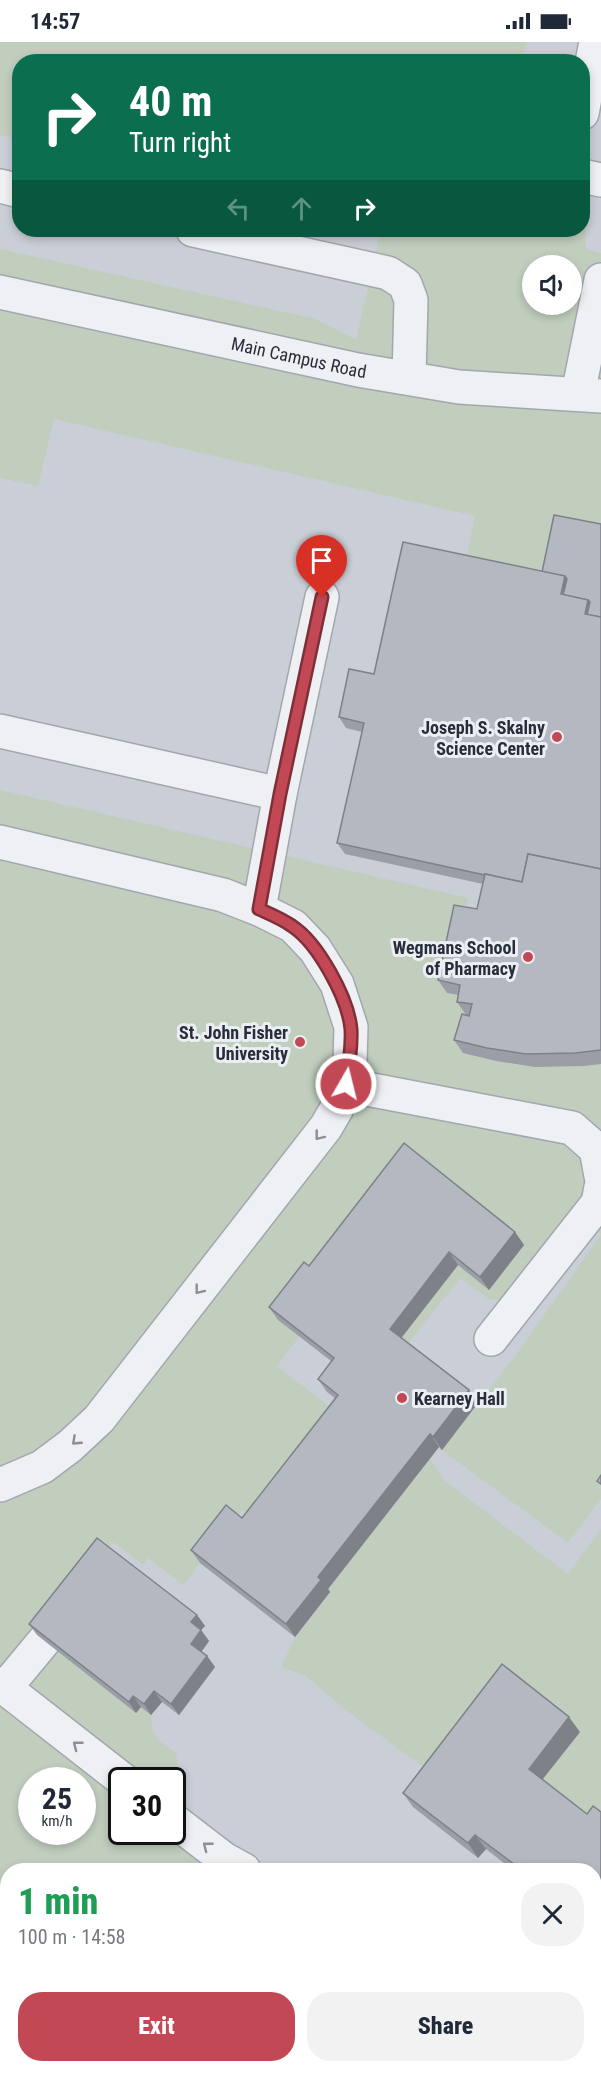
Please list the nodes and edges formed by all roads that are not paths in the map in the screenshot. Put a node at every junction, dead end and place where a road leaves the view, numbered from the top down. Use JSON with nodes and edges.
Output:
{"nodes":[{"id":1,"x":596,"y":42,"type":"edge"},
{"id":2,"x":590,"y":72,"type":"edge"},
{"id":3,"x":225,"y":237,"type":"edge"},
{"id":4,"x":601,"y":280,"type":"edge"},
{"id":5,"x":0,"y":292,"type":"edge"},
{"id":6,"x":409,"y":378,"type":"junction"},
{"id":7,"x":589,"y":395,"type":"edge"},
{"id":8,"x":322,"y":597,"type":"dead end"},
{"id":9,"x":0,"y":731,"type":"edge"},
{"id":10,"x":280,"y":794,"type":"junction"},
{"id":11,"x":0,"y":842,"type":"edge"},
{"id":12,"x":259,"y":909,"type":"junction"},
{"id":13,"x":346,"y":1084,"type":"junction"},
{"id":14,"x":601,"y":1176,"type":"edge"},
{"id":15,"x":601,"y":1187,"type":"edge"},
{"id":16,"x":491,"y":1339,"type":"dead end"},
{"id":17,"x":0,"y":1485,"type":"edge"},
{"id":18,"x":44,"y":1641,"type":"edge"},
{"id":19,"x":2,"y":1686,"type":"edge"},
{"id":20,"x":108,"y":1768,"type":"edge"},
{"id":21,"x":186,"y":1830,"type":"edge"},
{"id":22,"x":231,"y":1863,"type":"edge"}],
"edges":[{"from":1,"to":2,"type":"street"},
{"from":3,"to":6,"type":"street"},
{"from":4,"to":7,"type":"street"},
{"from":5,"to":6,"type":"street","name":"Main Campus Road"},
{"from":6,"to":7,"type":"street","name":"Main Campus Road"},
{"from":8,"to":10,"type":"street"},
{"from":9,"to":10,"type":"street"},
{"from":10,"to":12,"type":"street"},
{"from":11,"to":12,"type":"street"},
{"from":12,"to":13,"type":"street"},
{"from":13,"to":14,"type":"street"},
{"from":13,"to":17,"type":"street","one_way":true},
{"from":15,"to":16,"type":"street"},
{"from":18,"to":19,"type":"street"},
{"from":20,"to":19,"type":"street","one_way":true},
{"from":22,"to":21,"type":"street","one_way":true}]}
